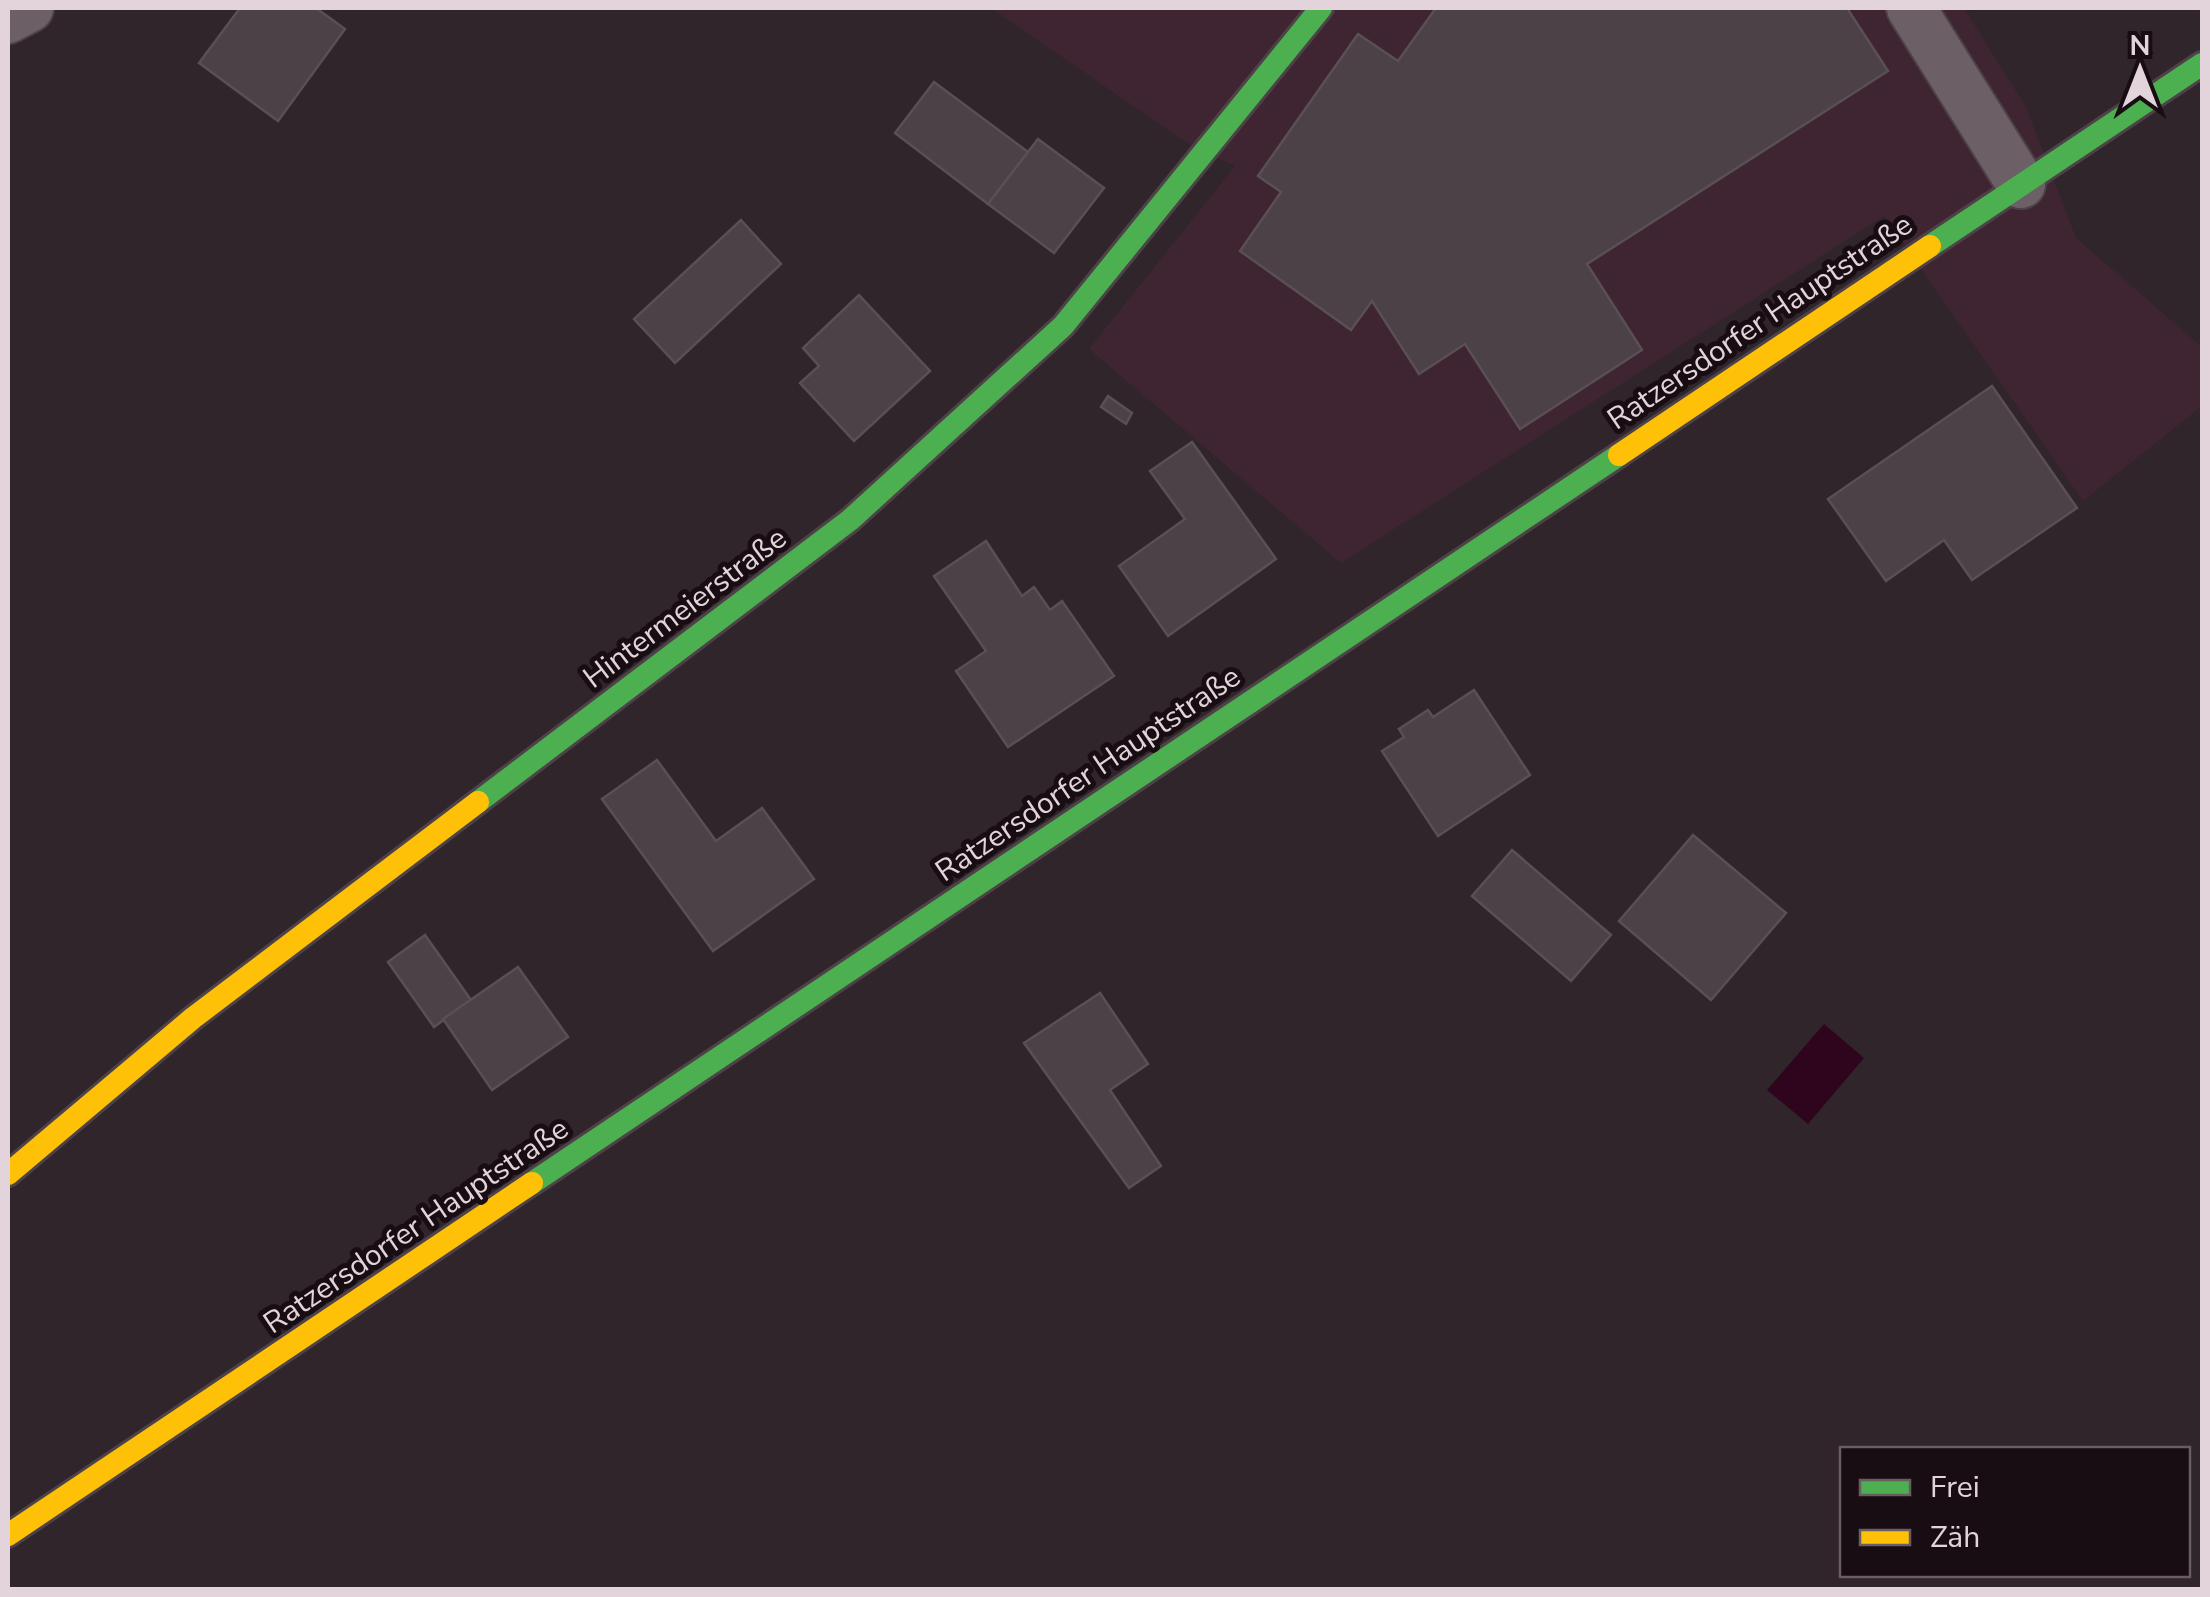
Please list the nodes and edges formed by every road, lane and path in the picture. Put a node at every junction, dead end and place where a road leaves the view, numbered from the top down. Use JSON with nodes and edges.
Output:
{"nodes":[{"id":1,"x":29,"y":8,"type":"edge"},
{"id":2,"x":1322,"y":8,"type":"edge"},
{"id":3,"x":1911,"y":8,"type":"edge"},
{"id":4,"x":8,"y":19,"type":"edge"},
{"id":5,"x":2202,"y":64,"type":"edge"},
{"id":6,"x":2021,"y":184,"type":"junction"},
{"id":7,"x":8,"y":1174,"type":"edge"},
{"id":8,"x":8,"y":1535,"type":"edge"}],
"edges":[{"from":1,"to":4,"type":"street"},
{"from":2,"to":7,"type":"main road","name":"Hintermeierstraße"},
{"from":3,"to":6,"type":"street"},
{"from":5,"to":6,"type":"main road","name":"Ratzersdorfer Hauptstraße"},
{"from":6,"to":8,"type":"main road","name":"Ratzersdorfer Hauptstraße"}]}
